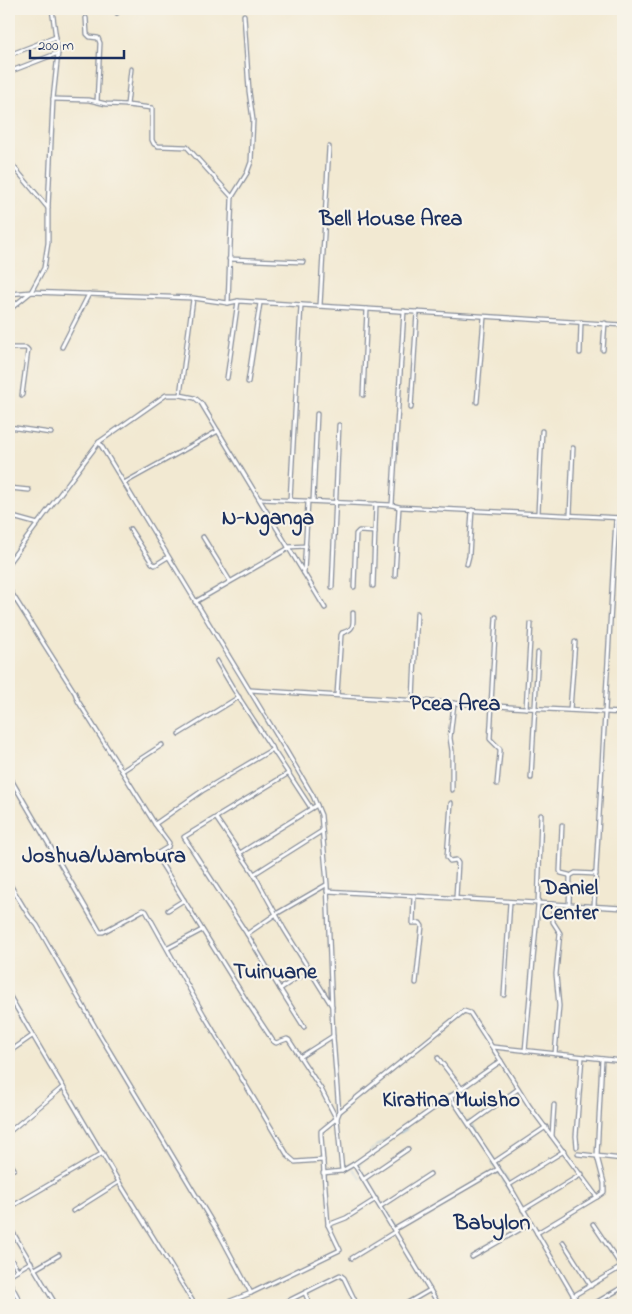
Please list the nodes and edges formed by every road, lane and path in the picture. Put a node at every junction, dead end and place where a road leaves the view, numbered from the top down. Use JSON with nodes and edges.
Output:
{"nodes":[{"id":1,"x":52,"y":9,"type":"edge"},
{"id":2,"x":244,"y":16,"type":"dead end"},
{"id":3,"x":86,"y":18,"type":"dead end"},
{"id":4,"x":56,"y":37,"type":"junction"},
{"id":5,"x":58,"y":52,"type":"junction"},
{"id":6,"x":9,"y":54,"type":"edge"},
{"id":7,"x":131,"y":69,"type":"dead end"},
{"id":8,"x":14,"y":70,"type":"dead end"},
{"id":9,"x":53,"y":98,"type":"junction"},
{"id":10,"x":98,"y":102,"type":"junction"},
{"id":11,"x":127,"y":105,"type":"junction"},
{"id":12,"x":329,"y":147,"type":"dead end"},
{"id":13,"x":9,"y":162,"type":"edge"},
{"id":14,"x":232,"y":196,"type":"junction"},
{"id":15,"x":48,"y":208,"type":"junction"},
{"id":16,"x":229,"y":259,"type":"junction"},
{"id":17,"x":304,"y":262,"type":"dead end"},
{"id":18,"x":31,"y":292,"type":"junction"},
{"id":19,"x":9,"y":294,"type":"edge"},
{"id":20,"x":89,"y":294,"type":"junction"},
{"id":21,"x":193,"y":298,"type":"junction"},
{"id":22,"x":238,"y":301,"type":"junction"},
{"id":23,"x":228,"y":303,"type":"junction"},
{"id":24,"x":260,"y":303,"type":"junction"},
{"id":25,"x":301,"y":305,"type":"junction"},
{"id":26,"x":320,"y":306,"type":"junction"},
{"id":27,"x":367,"y":309,"type":"junction"},
{"id":28,"x":9,"y":310,"type":"edge"},
{"id":29,"x":404,"y":311,"type":"junction"},
{"id":30,"x":417,"y":312,"type":"junction"},
{"id":31,"x":484,"y":316,"type":"junction"},
{"id":32,"x":581,"y":322,"type":"junction"},
{"id":33,"x":605,"y":323,"type":"junction"},
{"id":34,"x":623,"y":325,"type":"edge"},
{"id":35,"x":62,"y":347,"type":"dead end"},
{"id":36,"x":9,"y":348,"type":"edge"},
{"id":37,"x":603,"y":350,"type":"dead end"},
{"id":38,"x":580,"y":354,"type":"dead end"},
{"id":39,"x":227,"y":378,"type":"dead end"},
{"id":40,"x":248,"y":382,"type":"dead end"},
{"id":41,"x":22,"y":395,"type":"dead end"},
{"id":42,"x":180,"y":395,"type":"junction"},
{"id":43,"x":362,"y":395,"type":"dead end"},
{"id":44,"x":477,"y":402,"type":"dead end"},
{"id":45,"x":410,"y":408,"type":"dead end"},
{"id":46,"x":317,"y":414,"type":"dead end"},
{"id":47,"x":339,"y":425,"type":"dead end"},
{"id":48,"x":9,"y":427,"type":"edge"},
{"id":49,"x":218,"y":431,"type":"junction"},
{"id":50,"x":542,"y":431,"type":"dead end"},
{"id":51,"x":51,"y":433,"type":"dead end"},
{"id":52,"x":99,"y":442,"type":"junction"},
{"id":53,"x":573,"y":448,"type":"dead end"},
{"id":54,"x":124,"y":483,"type":"junction"},
{"id":55,"x":9,"y":488,"type":"edge"},
{"id":56,"x":29,"y":490,"type":"dead end"},
{"id":57,"x":260,"y":499,"type":"junction"},
{"id":58,"x":290,"y":500,"type":"junction"},
{"id":59,"x":308,"y":501,"type":"junction"},
{"id":60,"x":314,"y":501,"type":"junction"},
{"id":61,"x":335,"y":503,"type":"junction"},
{"id":62,"x":376,"y":504,"type":"junction"},
{"id":63,"x":392,"y":505,"type":"junction"},
{"id":64,"x":399,"y":507,"type":"junction"},
{"id":65,"x":472,"y":510,"type":"junction"},
{"id":66,"x":538,"y":513,"type":"junction"},
{"id":67,"x":570,"y":515,"type":"junction"},
{"id":68,"x":9,"y":516,"type":"edge"},
{"id":69,"x":616,"y":518,"type":"junction"},
{"id":70,"x":623,"y":518,"type":"edge"},
{"id":71,"x":38,"y":524,"type":"junction"},
{"id":72,"x":130,"y":529,"type":"dead end"},
{"id":73,"x":375,"y":532,"type":"junction"},
{"id":74,"x":202,"y":537,"type":"dead end"},
{"id":75,"x":306,"y":546,"type":"junction"},
{"id":76,"x":288,"y":548,"type":"junction"},
{"id":77,"x":168,"y":557,"type":"junction"},
{"id":78,"x":9,"y":562,"type":"edge"},
{"id":79,"x":467,"y":564,"type":"dead end"},
{"id":80,"x":304,"y":574,"type":"junction"},
{"id":81,"x":395,"y":576,"type":"dead end"},
{"id":82,"x":230,"y":581,"type":"junction"},
{"id":83,"x":373,"y":586,"type":"dead end"},
{"id":84,"x":332,"y":587,"type":"dead end"},
{"id":85,"x":354,"y":588,"type":"dead end"},
{"id":86,"x":9,"y":589,"type":"edge"},
{"id":87,"x":195,"y":602,"type":"junction"},
{"id":88,"x":325,"y":608,"type":"dead end"},
{"id":89,"x":353,"y":613,"type":"dead end"},
{"id":90,"x":418,"y":613,"type":"dead end"},
{"id":91,"x":496,"y":617,"type":"dead end"},
{"id":92,"x":531,"y":624,"type":"dead end"},
{"id":93,"x":574,"y":642,"type":"dead end"},
{"id":94,"x":538,"y":653,"type":"dead end"},
{"id":95,"x":217,"y":661,"type":"dead end"},
{"id":96,"x":250,"y":690,"type":"junction"},
{"id":97,"x":337,"y":695,"type":"junction"},
{"id":98,"x":239,"y":697,"type":"junction"},
{"id":99,"x":413,"y":700,"type":"junction"},
{"id":100,"x":454,"y":703,"type":"junction"},
{"id":101,"x":492,"y":705,"type":"junction"},
{"id":102,"x":526,"y":708,"type":"junction"},
{"id":103,"x":535,"y":708,"type":"junction"},
{"id":104,"x":570,"y":710,"type":"junction"},
{"id":105,"x":605,"y":712,"type":"junction"},
{"id":106,"x":623,"y":713,"type":"edge"},
{"id":107,"x":179,"y":734,"type":"dead end"},
{"id":108,"x":162,"y":745,"type":"dead end"},
{"id":109,"x":272,"y":749,"type":"junction"},
{"id":110,"x":122,"y":771,"type":"junction"},
{"id":111,"x":289,"y":773,"type":"junction"},
{"id":112,"x":9,"y":776,"type":"edge"},
{"id":113,"x":531,"y":778,"type":"dead end"},
{"id":114,"x":497,"y":784,"type":"dead end"},
{"id":115,"x":452,"y":790,"type":"dead end"},
{"id":116,"x":451,"y":803,"type":"dead end"},
{"id":117,"x":317,"y":805,"type":"junction"},
{"id":118,"x":311,"y":808,"type":"junction"},
{"id":119,"x":541,"y":815,"type":"dead end"},
{"id":120,"x":216,"y":818,"type":"junction"},
{"id":121,"x":155,"y":824,"type":"junction"},
{"id":122,"x":562,"y":825,"type":"dead end"},
{"id":123,"x":322,"y":831,"type":"junction"},
{"id":124,"x":240,"y":853,"type":"junction"},
{"id":125,"x":254,"y":874,"type":"junction"},
{"id":126,"x":596,"y":874,"type":"junction"},
{"id":127,"x":570,"y":876,"type":"junction"},
{"id":128,"x":9,"y":883,"type":"edge"},
{"id":129,"x":327,"y":884,"type":"junction"},
{"id":130,"x":327,"y":891,"type":"junction"},
{"id":131,"x":414,"y":896,"type":"junction"},
{"id":132,"x":456,"y":898,"type":"junction"},
{"id":133,"x":184,"y":900,"type":"junction"},
{"id":134,"x":510,"y":902,"type":"junction"},
{"id":135,"x":538,"y":904,"type":"junction"},
{"id":136,"x":553,"y":904,"type":"junction"},
{"id":137,"x":569,"y":905,"type":"junction"},
{"id":138,"x":594,"y":906,"type":"junction"},
{"id":139,"x":623,"y":908,"type":"edge"},
{"id":140,"x":168,"y":910,"type":"dead end"},
{"id":141,"x":276,"y":914,"type":"junction"},
{"id":142,"x":202,"y":930,"type":"junction"},
{"id":143,"x":247,"y":934,"type":"junction"},
{"id":144,"x":168,"y":948,"type":"junction"},
{"id":145,"x":310,"y":972,"type":"junction"},
{"id":146,"x":416,"y":983,"type":"dead end"},
{"id":147,"x":280,"y":989,"type":"junction"},
{"id":148,"x":9,"y":995,"type":"edge"},
{"id":149,"x":504,"y":995,"type":"dead end"},
{"id":150,"x":332,"y":1007,"type":"junction"},
{"id":151,"x":304,"y":1028,"type":"dead end"},
{"id":152,"x":32,"y":1036,"type":"junction"},
{"id":153,"x":332,"y":1036,"type":"junction"},
{"id":154,"x":493,"y":1047,"type":"junction"},
{"id":155,"x":524,"y":1051,"type":"junction"},
{"id":156,"x":9,"y":1052,"type":"edge"},
{"id":157,"x":556,"y":1054,"type":"junction"},
{"id":158,"x":582,"y":1057,"type":"junction"},
{"id":159,"x":300,"y":1058,"type":"junction"},
{"id":160,"x":438,"y":1058,"type":"dead end"},
{"id":161,"x":602,"y":1059,"type":"junction"},
{"id":162,"x":501,"y":1061,"type":"junction"},
{"id":163,"x":623,"y":1061,"type":"edge"},
{"id":164,"x":63,"y":1088,"type":"junction"},
{"id":165,"x":462,"y":1089,"type":"junction"},
{"id":166,"x":518,"y":1089,"type":"junction"},
{"id":167,"x":450,"y":1096,"type":"junction"},
{"id":168,"x":554,"y":1105,"type":"dead end"},
{"id":169,"x":334,"y":1112,"type":"junction"},
{"id":170,"x":339,"y":1112,"type":"junction"},
{"id":171,"x":337,"y":1118,"type":"junction"},
{"id":172,"x":470,"y":1124,"type":"junction"},
{"id":173,"x":546,"y":1127,"type":"junction"},
{"id":174,"x":9,"y":1132,"type":"edge"},
{"id":175,"x":552,"y":1136,"type":"junction"},
{"id":176,"x":577,"y":1147,"type":"dead end"},
{"id":177,"x":408,"y":1149,"type":"dead end"},
{"id":178,"x":564,"y":1151,"type":"junction"},
{"id":179,"x":103,"y":1153,"type":"junction"},
{"id":180,"x":578,"y":1154,"type":"dead end"},
{"id":181,"x":598,"y":1156,"type":"junction"},
{"id":182,"x":623,"y":1159,"type":"edge"},
{"id":183,"x":323,"y":1160,"type":"junction"},
{"id":184,"x":9,"y":1161,"type":"edge"},
{"id":185,"x":494,"y":1162,"type":"junction"},
{"id":186,"x":354,"y":1164,"type":"junction"},
{"id":187,"x":14,"y":1169,"type":"dead end"},
{"id":188,"x":498,"y":1169,"type":"junction"},
{"id":189,"x":342,"y":1171,"type":"junction"},
{"id":190,"x":323,"y":1173,"type":"junction"},
{"id":191,"x":430,"y":1174,"type":"dead end"},
{"id":192,"x":582,"y":1174,"type":"junction"},
{"id":193,"x":364,"y":1178,"type":"junction"},
{"id":194,"x":119,"y":1182,"type":"junction"},
{"id":195,"x":509,"y":1185,"type":"junction"},
{"id":196,"x":597,"y":1197,"type":"junction"},
{"id":197,"x":376,"y":1199,"type":"junction"},
{"id":198,"x":381,"y":1206,"type":"junction"},
{"id":199,"x":9,"y":1208,"type":"edge"},
{"id":200,"x":523,"y":1210,"type":"junction"},
{"id":201,"x":73,"y":1211,"type":"dead end"},
{"id":202,"x":531,"y":1223,"type":"junction"},
{"id":203,"x":593,"y":1224,"type":"dead end"},
{"id":204,"x":328,"y":1225,"type":"junction"},
{"id":205,"x":9,"y":1226,"type":"edge"},
{"id":206,"x":395,"y":1230,"type":"junction"},
{"id":207,"x":537,"y":1233,"type":"junction"},
{"id":208,"x":564,"y":1242,"type":"dead end"},
{"id":209,"x":60,"y":1255,"type":"dead end"},
{"id":210,"x":9,"y":1256,"type":"edge"},
{"id":211,"x":472,"y":1257,"type":"dead end"},
{"id":212,"x":352,"y":1258,"type":"dead end"},
{"id":213,"x":31,"y":1262,"type":"junction"},
{"id":214,"x":623,"y":1267,"type":"edge"},
{"id":215,"x":17,"y":1269,"type":"junction"},
{"id":216,"x":36,"y":1269,"type":"junction"},
{"id":217,"x":9,"y":1275,"type":"edge"},
{"id":218,"x":9,"y":1282,"type":"edge"},
{"id":219,"x":591,"y":1286,"type":"junction"},
{"id":220,"x":623,"y":1287,"type":"edge"},
{"id":221,"x":430,"y":1290,"type":"junction"},
{"id":222,"x":251,"y":1293,"type":"junction"},
{"id":223,"x":305,"y":1293,"type":"junction"},
{"id":224,"x":574,"y":1296,"type":"junction"},
{"id":225,"x":231,"y":1303,"type":"edge"},
{"id":226,"x":22,"y":1305,"type":"edge"},
{"id":227,"x":56,"y":1305,"type":"edge"},
{"id":228,"x":195,"y":1305,"type":"edge"},
{"id":229,"x":220,"y":1305,"type":"edge"},
{"id":230,"x":280,"y":1305,"type":"edge"},
{"id":231,"x":310,"y":1305,"type":"edge"},
{"id":232,"x":357,"y":1305,"type":"edge"},
{"id":233,"x":404,"y":1305,"type":"edge"},
{"id":234,"x":439,"y":1305,"type":"edge"},
{"id":235,"x":578,"y":1305,"type":"edge"},
{"id":236,"x":592,"y":1305,"type":"edge"}],
"edges":[{"from":1,"to":4,"type":"street"},
{"from":2,"to":14,"type":"street"},
{"from":3,"to":10,"type":"street"},
{"from":4,"to":5,"type":"street"},
{"from":4,"to":6,"type":"street"},
{"from":5,"to":8,"type":"street"},
{"from":5,"to":9,"type":"street"},
{"from":7,"to":11,"type":"street"},
{"from":9,"to":10,"type":"street"},
{"from":9,"to":15,"type":"street"},
{"from":10,"to":11,"type":"street"},
{"from":11,"to":14,"type":"street"},
{"from":12,"to":26,"type":"street"},
{"from":13,"to":15,"type":"street"},
{"from":14,"to":16,"type":"street"},
{"from":15,"to":18,"type":"street"},
{"from":16,"to":17,"type":"street"},
{"from":16,"to":23,"type":"street"},
{"from":18,"to":19,"type":"street"},
{"from":18,"to":20,"type":"street"},
{"from":18,"to":28,"type":"street"},
{"from":20,"to":21,"type":"street"},
{"from":20,"to":35,"type":"street"},
{"from":21,"to":23,"type":"street"},
{"from":21,"to":42,"type":"street"},
{"from":22,"to":23,"type":"street"},
{"from":22,"to":24,"type":"street"},
{"from":22,"to":39,"type":"street"},
{"from":24,"to":25,"type":"street"},
{"from":24,"to":40,"type":"street"},
{"from":25,"to":26,"type":"street"},
{"from":25,"to":58,"type":"street"},
{"from":26,"to":27,"type":"street"},
{"from":27,"to":29,"type":"street"},
{"from":27,"to":43,"type":"street"},
{"from":29,"to":30,"type":"street"},
{"from":29,"to":63,"type":"street"},
{"from":30,"to":31,"type":"street"},
{"from":30,"to":45,"type":"street"},
{"from":31,"to":32,"type":"street"},
{"from":31,"to":44,"type":"street"},
{"from":32,"to":33,"type":"street"},
{"from":32,"to":38,"type":"street"},
{"from":33,"to":34,"type":"street"},
{"from":33,"to":37,"type":"street"},
{"from":36,"to":41,"type":"street"},
{"from":42,"to":49,"type":"street"},
{"from":42,"to":52,"type":"street"},
{"from":46,"to":60,"type":"street"},
{"from":47,"to":61,"type":"street"},
{"from":48,"to":51,"type":"street"},
{"from":49,"to":54,"type":"street"},
{"from":49,"to":57,"type":"street"},
{"from":50,"to":66,"type":"street"},
{"from":52,"to":54,"type":"street"},
{"from":52,"to":71,"type":"street"},
{"from":53,"to":67,"type":"street"},
{"from":54,"to":77,"type":"street"},
{"from":55,"to":56,"type":"street"},
{"from":57,"to":58,"type":"street"},
{"from":57,"to":76,"type":"street"},
{"from":58,"to":59,"type":"street"},
{"from":59,"to":60,"type":"street"},
{"from":59,"to":75,"type":"street"},
{"from":60,"to":61,"type":"street"},
{"from":61,"to":62,"type":"street"},
{"from":61,"to":84,"type":"street"},
{"from":62,"to":63,"type":"street"},
{"from":62,"to":73,"type":"street"},
{"from":63,"to":64,"type":"street"},
{"from":64,"to":65,"type":"street"},
{"from":64,"to":81,"type":"street"},
{"from":65,"to":66,"type":"street"},
{"from":65,"to":79,"type":"street"},
{"from":66,"to":67,"type":"street"},
{"from":67,"to":69,"type":"street"},
{"from":68,"to":71,"type":"street"},
{"from":69,"to":70,"type":"street"},
{"from":69,"to":105,"type":"street"},
{"from":71,"to":78,"type":"street"},
{"from":72,"to":77,"type":"street"},
{"from":73,"to":83,"type":"street"},
{"from":73,"to":85,"type":"street"},
{"from":74,"to":82,"type":"street"},
{"from":75,"to":76,"type":"street"},
{"from":75,"to":80,"type":"street"},
{"from":76,"to":80,"type":"street"},
{"from":76,"to":82,"type":"street"},
{"from":77,"to":87,"type":"street"},
{"from":80,"to":88,"type":"street"},
{"from":82,"to":87,"type":"street"},
{"from":86,"to":110,"type":"street"},
{"from":87,"to":96,"type":"street"},
{"from":89,"to":97,"type":"street"},
{"from":90,"to":99,"type":"street"},
{"from":91,"to":101,"type":"street"},
{"from":92,"to":102,"type":"street"},
{"from":93,"to":104,"type":"street"},
{"from":94,"to":103,"type":"street"},
{"from":95,"to":98,"type":"street"},
{"from":96,"to":97,"type":"street"},
{"from":96,"to":117,"type":"street"},
{"from":97,"to":99,"type":"street"},
{"from":98,"to":107,"type":"street"},
{"from":98,"to":109,"type":"street"},
{"from":99,"to":100,"type":"street"},
{"from":100,"to":101,"type":"street"},
{"from":100,"to":115,"type":"street"},
{"from":101,"to":102,"type":"street"},
{"from":101,"to":114,"type":"street"},
{"from":102,"to":103,"type":"street"},
{"from":103,"to":104,"type":"street"},
{"from":103,"to":113,"type":"street"},
{"from":104,"to":105,"type":"street"},
{"from":105,"to":106,"type":"street"},
{"from":105,"to":126,"type":"street"},
{"from":108,"to":110,"type":"street"},
{"from":109,"to":111,"type":"street"},
{"from":109,"to":121,"type":"street"},
{"from":110,"to":121,"type":"street"},
{"from":111,"to":118,"type":"street"},
{"from":111,"to":120,"type":"street"},
{"from":112,"to":144,"type":"street"},
{"from":116,"to":132,"type":"street"},
{"from":117,"to":118,"type":"street"},
{"from":117,"to":123,"type":"street"},
{"from":118,"to":124,"type":"street"},
{"from":119,"to":135,"type":"street"},
{"from":120,"to":124,"type":"street"},
{"from":120,"to":143,"type":"street"},
{"from":121,"to":133,"type":"street"},
{"from":122,"to":127,"type":"street"},
{"from":123,"to":125,"type":"street"},
{"from":123,"to":129,"type":"street"},
{"from":124,"to":125,"type":"street"},
{"from":125,"to":141,"type":"street"},
{"from":126,"to":127,"type":"street"},
{"from":126,"to":138,"type":"street"},
{"from":127,"to":137,"type":"street"},
{"from":128,"to":222,"type":"street"},
{"from":129,"to":130,"type":"street"},
{"from":129,"to":141,"type":"street"},
{"from":130,"to":131,"type":"street"},
{"from":130,"to":150,"type":"street"},
{"from":131,"to":132,"type":"street"},
{"from":131,"to":146,"type":"street"},
{"from":132,"to":134,"type":"street"},
{"from":133,"to":140,"type":"street"},
{"from":133,"to":142,"type":"street"},
{"from":134,"to":135,"type":"street"},
{"from":134,"to":149,"type":"street"},
{"from":135,"to":136,"type":"street"},
{"from":135,"to":155,"type":"street"},
{"from":136,"to":137,"type":"street"},
{"from":136,"to":157,"type":"street"},
{"from":137,"to":138,"type":"street"},
{"from":138,"to":139,"type":"street"},
{"from":141,"to":143,"type":"street"},
{"from":141,"to":145,"type":"street"},
{"from":142,"to":144,"type":"street"},
{"from":142,"to":159,"type":"street"},
{"from":143,"to":147,"type":"street"},
{"from":144,"to":183,"type":"street"},
{"from":145,"to":147,"type":"street"},
{"from":145,"to":150,"type":"street"},
{"from":147,"to":151,"type":"street"},
{"from":148,"to":152,"type":"street"},
{"from":150,"to":153,"type":"street"},
{"from":152,"to":156,"type":"street"},
{"from":152,"to":164,"type":"street"},
{"from":153,"to":159,"type":"street"},
{"from":153,"to":170,"type":"street"},
{"from":154,"to":155,"type":"street"},
{"from":154,"to":162,"type":"street"},
{"from":154,"to":170,"type":"street"},
{"from":155,"to":157,"type":"street"},
{"from":157,"to":158,"type":"street"},
{"from":158,"to":161,"type":"street"},
{"from":158,"to":176,"type":"street"},
{"from":159,"to":169,"type":"street"},
{"from":160,"to":165,"type":"street"},
{"from":161,"to":163,"type":"street"},
{"from":161,"to":181,"type":"street"},
{"from":162,"to":165,"type":"street"},
{"from":162,"to":166,"type":"street"},
{"from":164,"to":174,"type":"street"},
{"from":164,"to":179,"type":"street"},
{"from":165,"to":167,"type":"street"},
{"from":166,"to":172,"type":"street"},
{"from":166,"to":173,"type":"street"},
{"from":167,"to":172,"type":"street"},
{"from":167,"to":186,"type":"street"},
{"from":168,"to":175,"type":"street"},
{"from":169,"to":170,"type":"street"},
{"from":169,"to":171,"type":"street"},
{"from":170,"to":171,"type":"street"},
{"from":171,"to":183,"type":"street"},
{"from":171,"to":189,"type":"street"},
{"from":172,"to":185,"type":"street"},
{"from":173,"to":175,"type":"street"},
{"from":173,"to":185,"type":"street"},
{"from":175,"to":178,"type":"street"},
{"from":177,"to":193,"type":"street"},
{"from":178,"to":192,"type":"street"},
{"from":178,"to":195,"type":"street"},
{"from":179,"to":194,"type":"street"},
{"from":179,"to":199,"type":"street"},
{"from":180,"to":181,"type":"street"},
{"from":181,"to":182,"type":"street"},
{"from":181,"to":196,"type":"street"},
{"from":183,"to":190,"type":"street"},
{"from":184,"to":187,"type":"street"},
{"from":185,"to":188,"type":"street"},
{"from":186,"to":189,"type":"street"},
{"from":186,"to":193,"type":"street"},
{"from":188,"to":195,"type":"street"},
{"from":188,"to":206,"type":"street"},
{"from":189,"to":190,"type":"street"},
{"from":190,"to":204,"type":"street"},
{"from":191,"to":198,"type":"street"},
{"from":192,"to":196,"type":"street"},
{"from":192,"to":200,"type":"street"},
{"from":193,"to":197,"type":"street"},
{"from":194,"to":201,"type":"street"},
{"from":194,"to":228,"type":"street"},
{"from":195,"to":200,"type":"street"},
{"from":196,"to":207,"type":"street"},
{"from":197,"to":198,"type":"street"},
{"from":197,"to":204,"type":"street"},
{"from":198,"to":206,"type":"street"},
{"from":200,"to":202,"type":"street"},
{"from":202,"to":207,"type":"street"},
{"from":202,"to":211,"type":"street"},
{"from":203,"to":214,"type":"street"},
{"from":204,"to":222,"type":"street"},
{"from":205,"to":213,"type":"street"},
{"from":206,"to":212,"type":"street"},
{"from":206,"to":221,"type":"street"},
{"from":207,"to":224,"type":"street"},
{"from":208,"to":219,"type":"street"},
{"from":209,"to":216,"type":"street"},
{"from":210,"to":215,"type":"street"},
{"from":213,"to":215,"type":"street"},
{"from":213,"to":216,"type":"street"},
{"from":214,"to":219,"type":"street"},
{"from":215,"to":217,"type":"street"},
{"from":216,"to":227,"type":"street"},
{"from":218,"to":226,"type":"street"},
{"from":219,"to":224,"type":"street"},
{"from":220,"to":236,"type":"street"},
{"from":221,"to":233,"type":"street"},
{"from":221,"to":234,"type":"street"},
{"from":222,"to":225,"type":"street"},
{"from":223,"to":230,"type":"street"},
{"from":223,"to":231,"type":"street"},
{"from":223,"to":232,"type":"street"},
{"from":224,"to":235,"type":"street"},
{"from":225,"to":229,"type":"street"}]}
